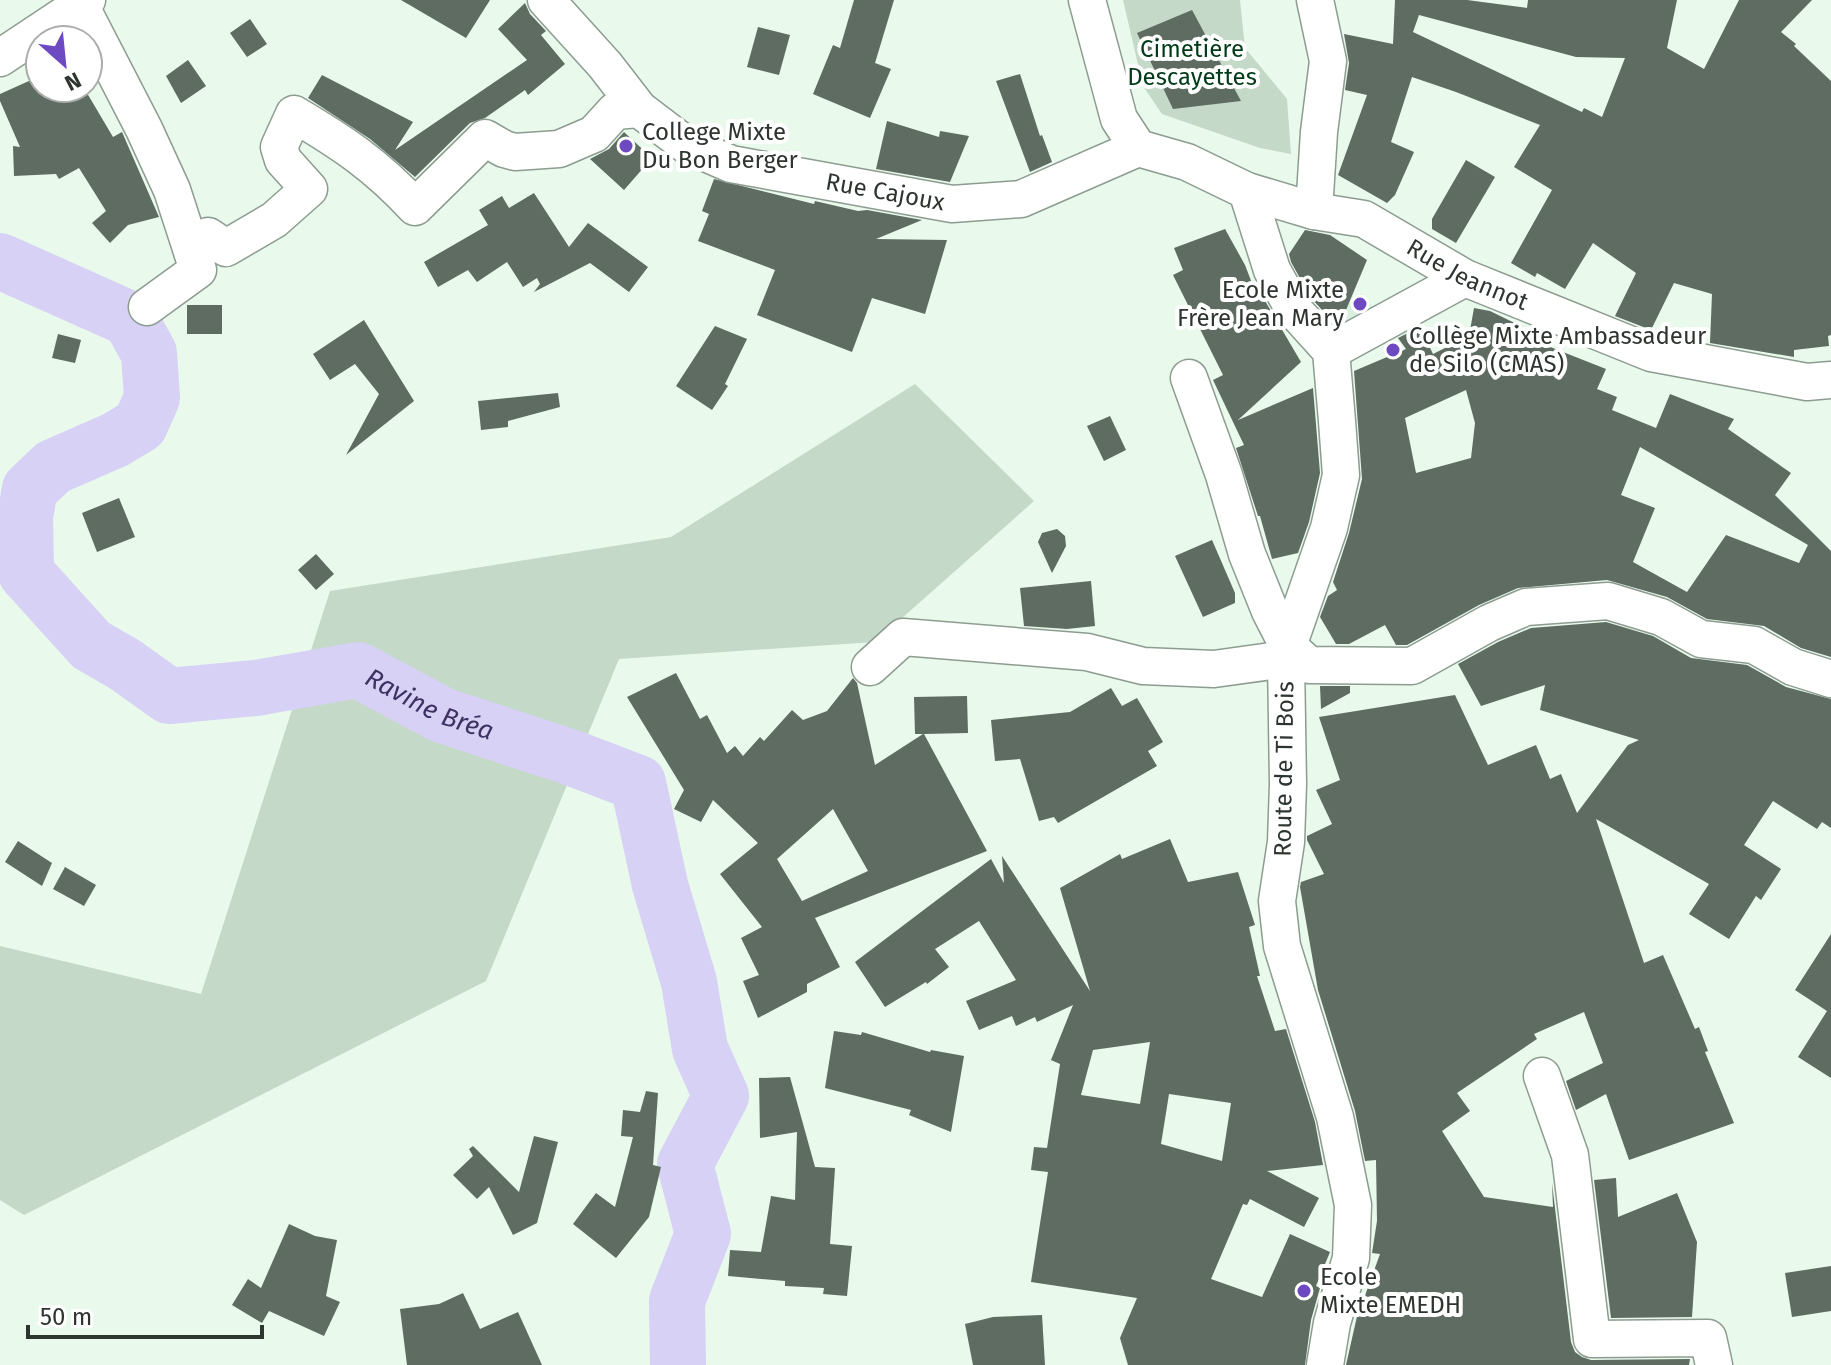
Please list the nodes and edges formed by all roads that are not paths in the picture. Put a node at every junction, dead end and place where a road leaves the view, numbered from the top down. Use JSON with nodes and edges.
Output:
{"nodes":[{"id":1,"x":546,"y":0,"type":"edge"},
{"id":2,"x":1087,"y":0,"type":"edge"},
{"id":3,"x":1315,"y":0,"type":"edge"},
{"id":4,"x":84,"y":3,"type":"edge"},
{"id":5,"x":0,"y":58,"type":"edge"},
{"id":6,"x":639,"y":109,"type":"junction"},
{"id":7,"x":1138,"y":148,"type":"junction"},
{"id":8,"x":1247,"y":191,"type":"junction"},
{"id":9,"x":1314,"y":211,"type":"junction"},
{"id":10,"x":193,"y":254,"type":"junction"},
{"id":11,"x":1465,"y":278,"type":"junction"},
{"id":12,"x":147,"y":307,"type":"dead end"},
{"id":13,"x":1331,"y":351,"type":"junction"},
{"id":14,"x":1189,"y":378,"type":"dead end"},
{"id":15,"x":1831,"y":380,"type":"edge"},
{"id":16,"x":1287,"y":653,"type":"junction"},
{"id":17,"x":870,"y":667,"type":"dead end"},
{"id":18,"x":1831,"y":679,"type":"edge"},
{"id":19,"x":1542,"y":1076,"type":"dead end"},
{"id":20,"x":1325,"y":1365,"type":"edge"},
{"id":21,"x":1714,"y":1365,"type":"edge"}],
"edges":[{"from":1,"to":6,"type":"street","name":"Rue Cajoux"},
{"from":2,"to":7,"type":"street"},
{"from":3,"to":9,"type":"street"},
{"from":4,"to":5,"type":"street"},
{"from":4,"to":10,"type":"street"},
{"from":6,"to":7,"type":"street","name":"Rue Cajoux"},
{"from":6,"to":10,"type":"street"},
{"from":7,"to":8,"type":"street","name":"Rue Jeannot"},
{"from":8,"to":9,"type":"street","name":"Rue Jeannot"},
{"from":8,"to":13,"type":"street"},
{"from":9,"to":11,"type":"street","name":"Rue Jeannot"},
{"from":10,"to":12,"type":"street"},
{"from":11,"to":13,"type":"street"},
{"from":11,"to":15,"type":"street","name":"Rue Jeannot"},
{"from":13,"to":16,"type":"street","name":"Route de Ti Bois"},
{"from":14,"to":16,"type":"street"},
{"from":16,"to":17,"type":"street"},
{"from":16,"to":18,"type":"street"},
{"from":16,"to":20,"type":"street","name":"Route de Ti Bois"},
{"from":19,"to":21,"type":"street"}]}
